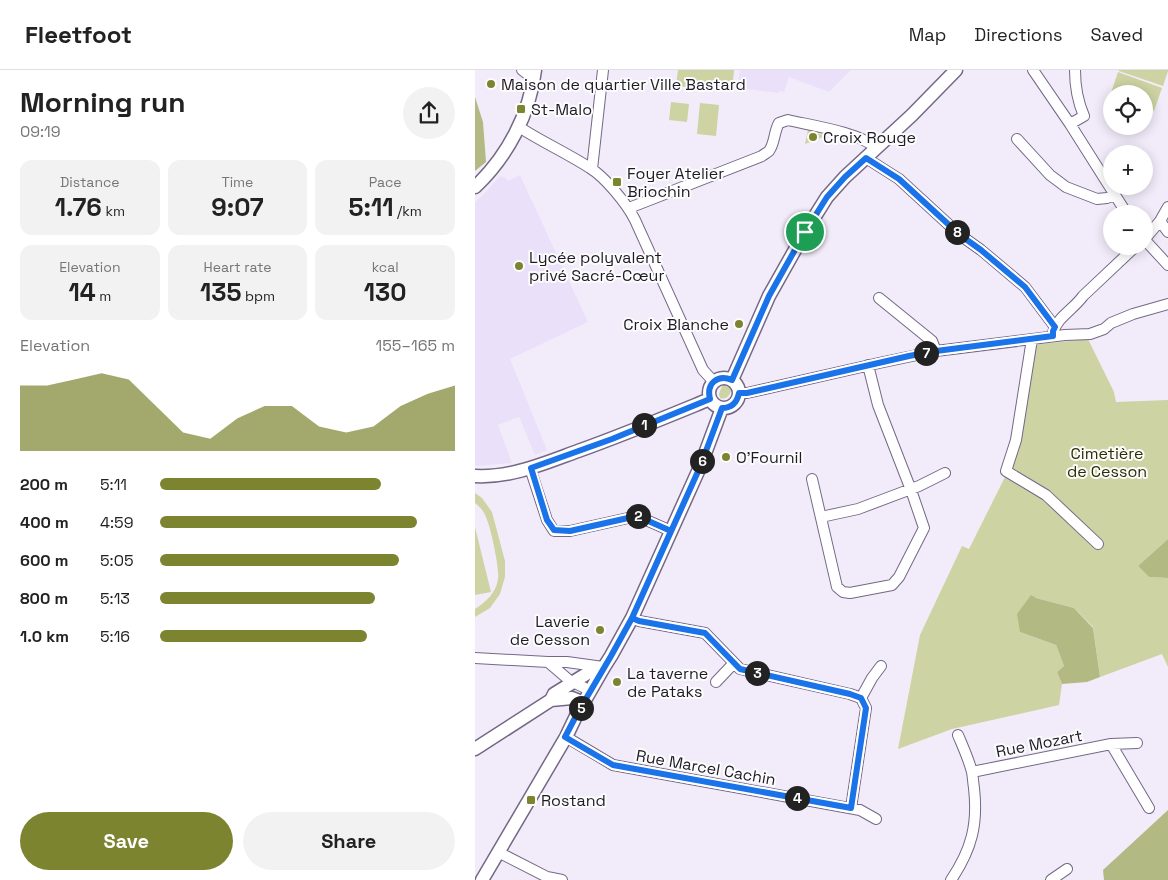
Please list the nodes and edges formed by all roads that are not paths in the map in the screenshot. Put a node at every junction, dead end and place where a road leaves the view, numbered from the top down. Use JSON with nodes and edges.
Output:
{"nodes":[{"id":1,"x":521,"y":70,"type":"edge"},
{"id":2,"x":603,"y":70,"type":"edge"},
{"id":3,"x":956,"y":70,"type":"edge"},
{"id":4,"x":1033,"y":70,"type":"edge"},
{"id":5,"x":1075,"y":70,"type":"edge"},
{"id":6,"x":535,"y":74,"type":"edge"},
{"id":7,"x":1070,"y":124,"type":"junction"},
{"id":8,"x":519,"y":127,"type":"junction"},
{"id":9,"x":1017,"y":139,"type":"dead end"},
{"id":10,"x":877,"y":148,"type":"junction"},
{"id":11,"x":866,"y":158,"type":"junction"},
{"id":12,"x":592,"y":169,"type":"junction"},
{"id":13,"x":1103,"y":176,"type":"edge"},
{"id":14,"x":475,"y":187,"type":"edge"},
{"id":15,"x":1115,"y":195,"type":"joint"},
{"id":16,"x":1121,"y":205,"type":"edge"},
{"id":17,"x":1168,"y":207,"type":"edge"},
{"id":18,"x":629,"y":208,"type":"junction"},
{"id":19,"x":1160,"y":221,"type":"junction"},
{"id":20,"x":1153,"y":229,"type":"edge"},
{"id":21,"x":1168,"y":232,"type":"edge"},
{"id":22,"x":1153,"y":249,"type":"edge"},
{"id":23,"x":1126,"y":255,"type":"edge"},
{"id":24,"x":1168,"y":265,"type":"edge"},
{"id":25,"x":879,"y":298,"type":"dead end"},
{"id":26,"x":1168,"y":304,"type":"edge"},
{"id":27,"x":1054,"y":332,"type":"junction"},
{"id":28,"x":1032,"y":339,"type":"junction"},
{"id":29,"x":936,"y":351,"type":"junction"},
{"id":30,"x":868,"y":365,"type":"junction"},
{"id":31,"x":732,"y":380,"type":"junction"},
{"id":32,"x":714,"y":382,"type":"junction"},
{"id":33,"x":739,"y":393,"type":"junction"},
{"id":34,"x":710,"y":399,"type":"junction"},
{"id":35,"x":722,"y":408,"type":"junction"},
{"id":36,"x":531,"y":468,"type":"junction"},
{"id":37,"x":945,"y":473,"type":"dead end"},
{"id":38,"x":475,"y":476,"type":"edge"},
{"id":39,"x":812,"y":479,"type":"dead end"},
{"id":40,"x":911,"y":490,"type":"junction"},
{"id":41,"x":821,"y":517,"type":"junction"},
{"id":42,"x":671,"y":531,"type":"junction"},
{"id":43,"x":1098,"y":544,"type":"dead end"},
{"id":44,"x":632,"y":618,"type":"junction"},
{"id":45,"x":475,"y":658,"type":"edge"},
{"id":46,"x":548,"y":662,"type":"junction"},
{"id":47,"x":734,"y":663,"type":"junction"},
{"id":48,"x":881,"y":666,"type":"dead end"},
{"id":49,"x":604,"y":667,"type":"junction"},
{"id":50,"x":573,"y":682,"type":"junction"},
{"id":51,"x":716,"y":682,"type":"dead end"},
{"id":52,"x":591,"y":690,"type":"junction"},
{"id":53,"x":861,"y":698,"type":"junction"},
{"id":54,"x":551,"y":700,"type":"junction"},
{"id":55,"x":584,"y":703,"type":"junction"},
{"id":56,"x":958,"y":735,"type":"dead end"},
{"id":57,"x":565,"y":737,"type":"junction"},
{"id":58,"x":1137,"y":743,"type":"dead end"},
{"id":59,"x":1111,"y":744,"type":"junction"},
{"id":60,"x":475,"y":749,"type":"edge"},
{"id":61,"x":972,"y":772,"type":"junction"},
{"id":62,"x":851,"y":808,"type":"junction"},
{"id":63,"x":1149,"y":808,"type":"dead end"},
{"id":64,"x":875,"y":819,"type":"dead end"},
{"id":65,"x":498,"y":852,"type":"junction"},
{"id":66,"x":1067,"y":870,"type":"dead end"},
{"id":67,"x":546,"y":878,"type":"edge"},
{"id":68,"x":482,"y":880,"type":"edge"},
{"id":69,"x":561,"y":880,"type":"edge"},
{"id":70,"x":952,"y":880,"type":"edge"},
{"id":71,"x":1051,"y":880,"type":"edge"}],
"edges":[{"from":1,"to":6,"type":"street"},
{"from":2,"to":12,"type":"street"},
{"from":3,"to":10,"type":"street"},
{"from":4,"to":7,"type":"street"},
{"from":5,"to":7,"type":"street"},
{"from":6,"to":8,"type":"street"},
{"from":7,"to":13,"type":"street"},
{"from":8,"to":12,"type":"street"},
{"from":8,"to":14,"type":"street"},
{"from":9,"to":15,"type":"street"},
{"from":10,"to":11,"type":"street"},
{"from":10,"to":18,"type":"street"},
{"from":11,"to":27,"type":"street"},
{"from":11,"to":31,"type":"street"},
{"from":12,"to":18,"type":"street"},
{"from":15,"to":16,"type":"street"},
{"from":17,"to":19,"type":"street"},
{"from":18,"to":32,"type":"street"},
{"from":19,"to":20,"type":"street"},
{"from":19,"to":21,"type":"street"},
{"from":22,"to":24,"type":"street"},
{"from":23,"to":27,"type":"street"},
{"from":25,"to":29,"type":"street"},
{"from":26,"to":27,"type":"street"},
{"from":27,"to":28,"type":"street"},
{"from":28,"to":29,"type":"street"},
{"from":28,"to":43,"type":"street"},
{"from":29,"to":30,"type":"street"},
{"from":30,"to":33,"type":"street"},
{"from":30,"to":40,"type":"street"},
{"from":31,"to":32,"type":"street"},
{"from":31,"to":33,"type":"street"},
{"from":32,"to":34,"type":"street"},
{"from":33,"to":35,"type":"street"},
{"from":34,"to":35,"type":"street"},
{"from":34,"to":36,"type":"street"},
{"from":35,"to":42,"type":"street"},
{"from":36,"to":38,"type":"street"},
{"from":36,"to":42,"type":"street"},
{"from":37,"to":40,"type":"street"},
{"from":39,"to":41,"type":"street"},
{"from":40,"to":41,"type":"street"},
{"from":40,"to":41,"type":"street"},
{"from":42,"to":44,"type":"street"},
{"from":44,"to":47,"type":"street"},
{"from":44,"to":49,"type":"street"},
{"from":45,"to":46,"type":"street"},
{"from":46,"to":49,"type":"street"},
{"from":46,"to":50,"type":"street"},
{"from":47,"to":51,"type":"street"},
{"from":47,"to":53,"type":"street"},
{"from":48,"to":53,"type":"street"},
{"from":49,"to":50,"type":"street"},
{"from":49,"to":52,"type":"street"},
{"from":50,"to":52,"type":"street"},
{"from":50,"to":54,"type":"street"},
{"from":52,"to":55,"type":"street"},
{"from":53,"to":62,"type":"street"},
{"from":54,"to":55,"type":"street"},
{"from":54,"to":60,"type":"street"},
{"from":55,"to":57,"type":"street"},
{"from":56,"to":61,"type":"street"},
{"from":57,"to":62,"type":"street","name":"Rue Marcel Cachin"},
{"from":57,"to":65,"type":"street"},
{"from":58,"to":59,"type":"street","name":"Rue Mozart"},
{"from":59,"to":61,"type":"street","name":"Rue Mozart"},
{"from":59,"to":63,"type":"street"},
{"from":61,"to":70,"type":"street"},
{"from":62,"to":64,"type":"street","name":"Rue Marcel Cachin"},
{"from":65,"to":67,"type":"street"},
{"from":65,"to":68,"type":"street"},
{"from":66,"to":71,"type":"street"},
{"from":67,"to":69,"type":"street"}]}
